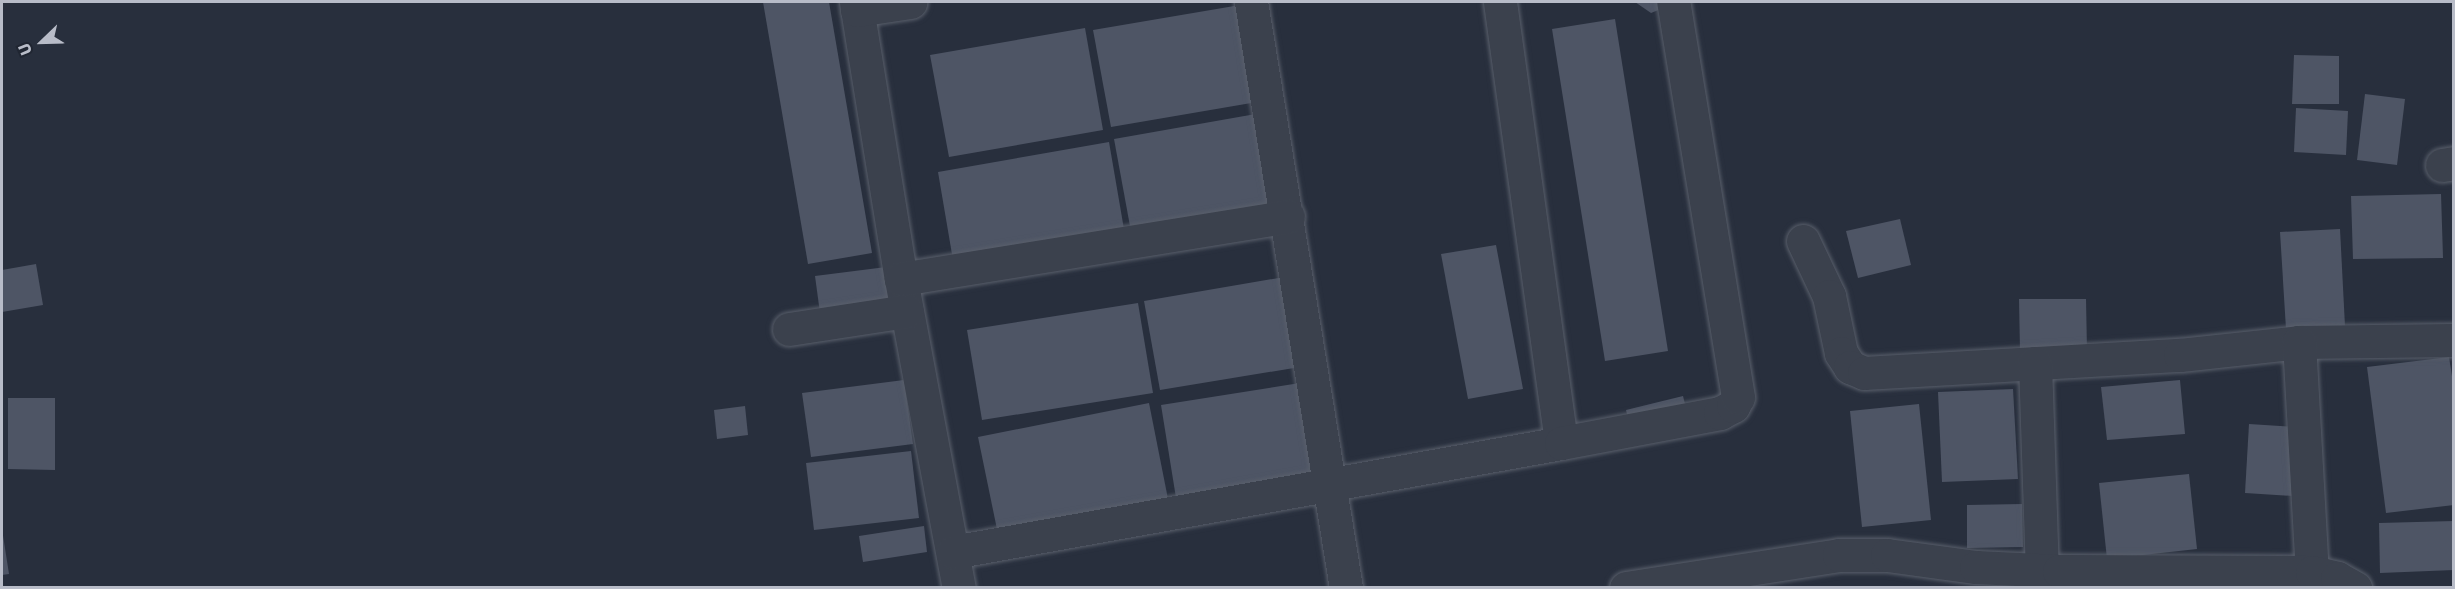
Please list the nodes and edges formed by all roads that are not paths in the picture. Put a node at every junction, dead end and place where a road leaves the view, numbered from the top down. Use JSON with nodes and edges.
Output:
{"nodes":[{"id":1,"x":910,"y":2,"type":"edge"},
{"id":2,"x":1251,"y":2,"type":"edge"},
{"id":3,"x":1500,"y":2,"type":"edge"},
{"id":4,"x":1673,"y":2,"type":"edge"},
{"id":5,"x":857,"y":6,"type":"edge"},
{"id":6,"x":1288,"y":216,"type":"junction"},
{"id":7,"x":1803,"y":242,"type":"dead end"},
{"id":8,"x":901,"y":279,"type":"junction"},
{"id":9,"x":907,"y":311,"type":"junction"},
{"id":10,"x":789,"y":329,"type":"dead end"},
{"id":11,"x":2454,"y":340,"type":"edge"},
{"id":12,"x":2299,"y":342,"type":"junction"},
{"id":13,"x":2035,"y":363,"type":"junction"},
{"id":14,"x":1561,"y":443,"type":"junction"},
{"id":15,"x":1330,"y":484,"type":"junction"},
{"id":16,"x":953,"y":552,"type":"junction"},
{"id":17,"x":2312,"y":572,"type":"junction"},
{"id":18,"x":2054,"y":576,"type":"edge"},
{"id":19,"x":959,"y":588,"type":"edge"},
{"id":20,"x":1346,"y":588,"type":"edge"},
{"id":21,"x":1626,"y":588,"type":"edge"},
{"id":22,"x":2355,"y":588,"type":"edge"}],
"edges":[{"from":1,"to":5,"type":"street"},
{"from":2,"to":6,"type":"street"},
{"from":3,"to":14,"type":"street"},
{"from":4,"to":14,"type":"street"},
{"from":5,"to":8,"type":"street"},
{"from":6,"to":8,"type":"street"},
{"from":6,"to":15,"type":"street"},
{"from":7,"to":13,"type":"street"},
{"from":8,"to":9,"type":"street"},
{"from":9,"to":10,"type":"street"},
{"from":9,"to":16,"type":"street"},
{"from":11,"to":12,"type":"street"},
{"from":12,"to":13,"type":"street"},
{"from":12,"to":17,"type":"street"},
{"from":13,"to":18,"type":"street"},
{"from":14,"to":15,"type":"street"},
{"from":15,"to":16,"type":"street"},
{"from":15,"to":20,"type":"street"},
{"from":16,"to":19,"type":"street"},
{"from":17,"to":18,"type":"street"},
{"from":17,"to":22,"type":"street"},
{"from":18,"to":21,"type":"street"}]}
